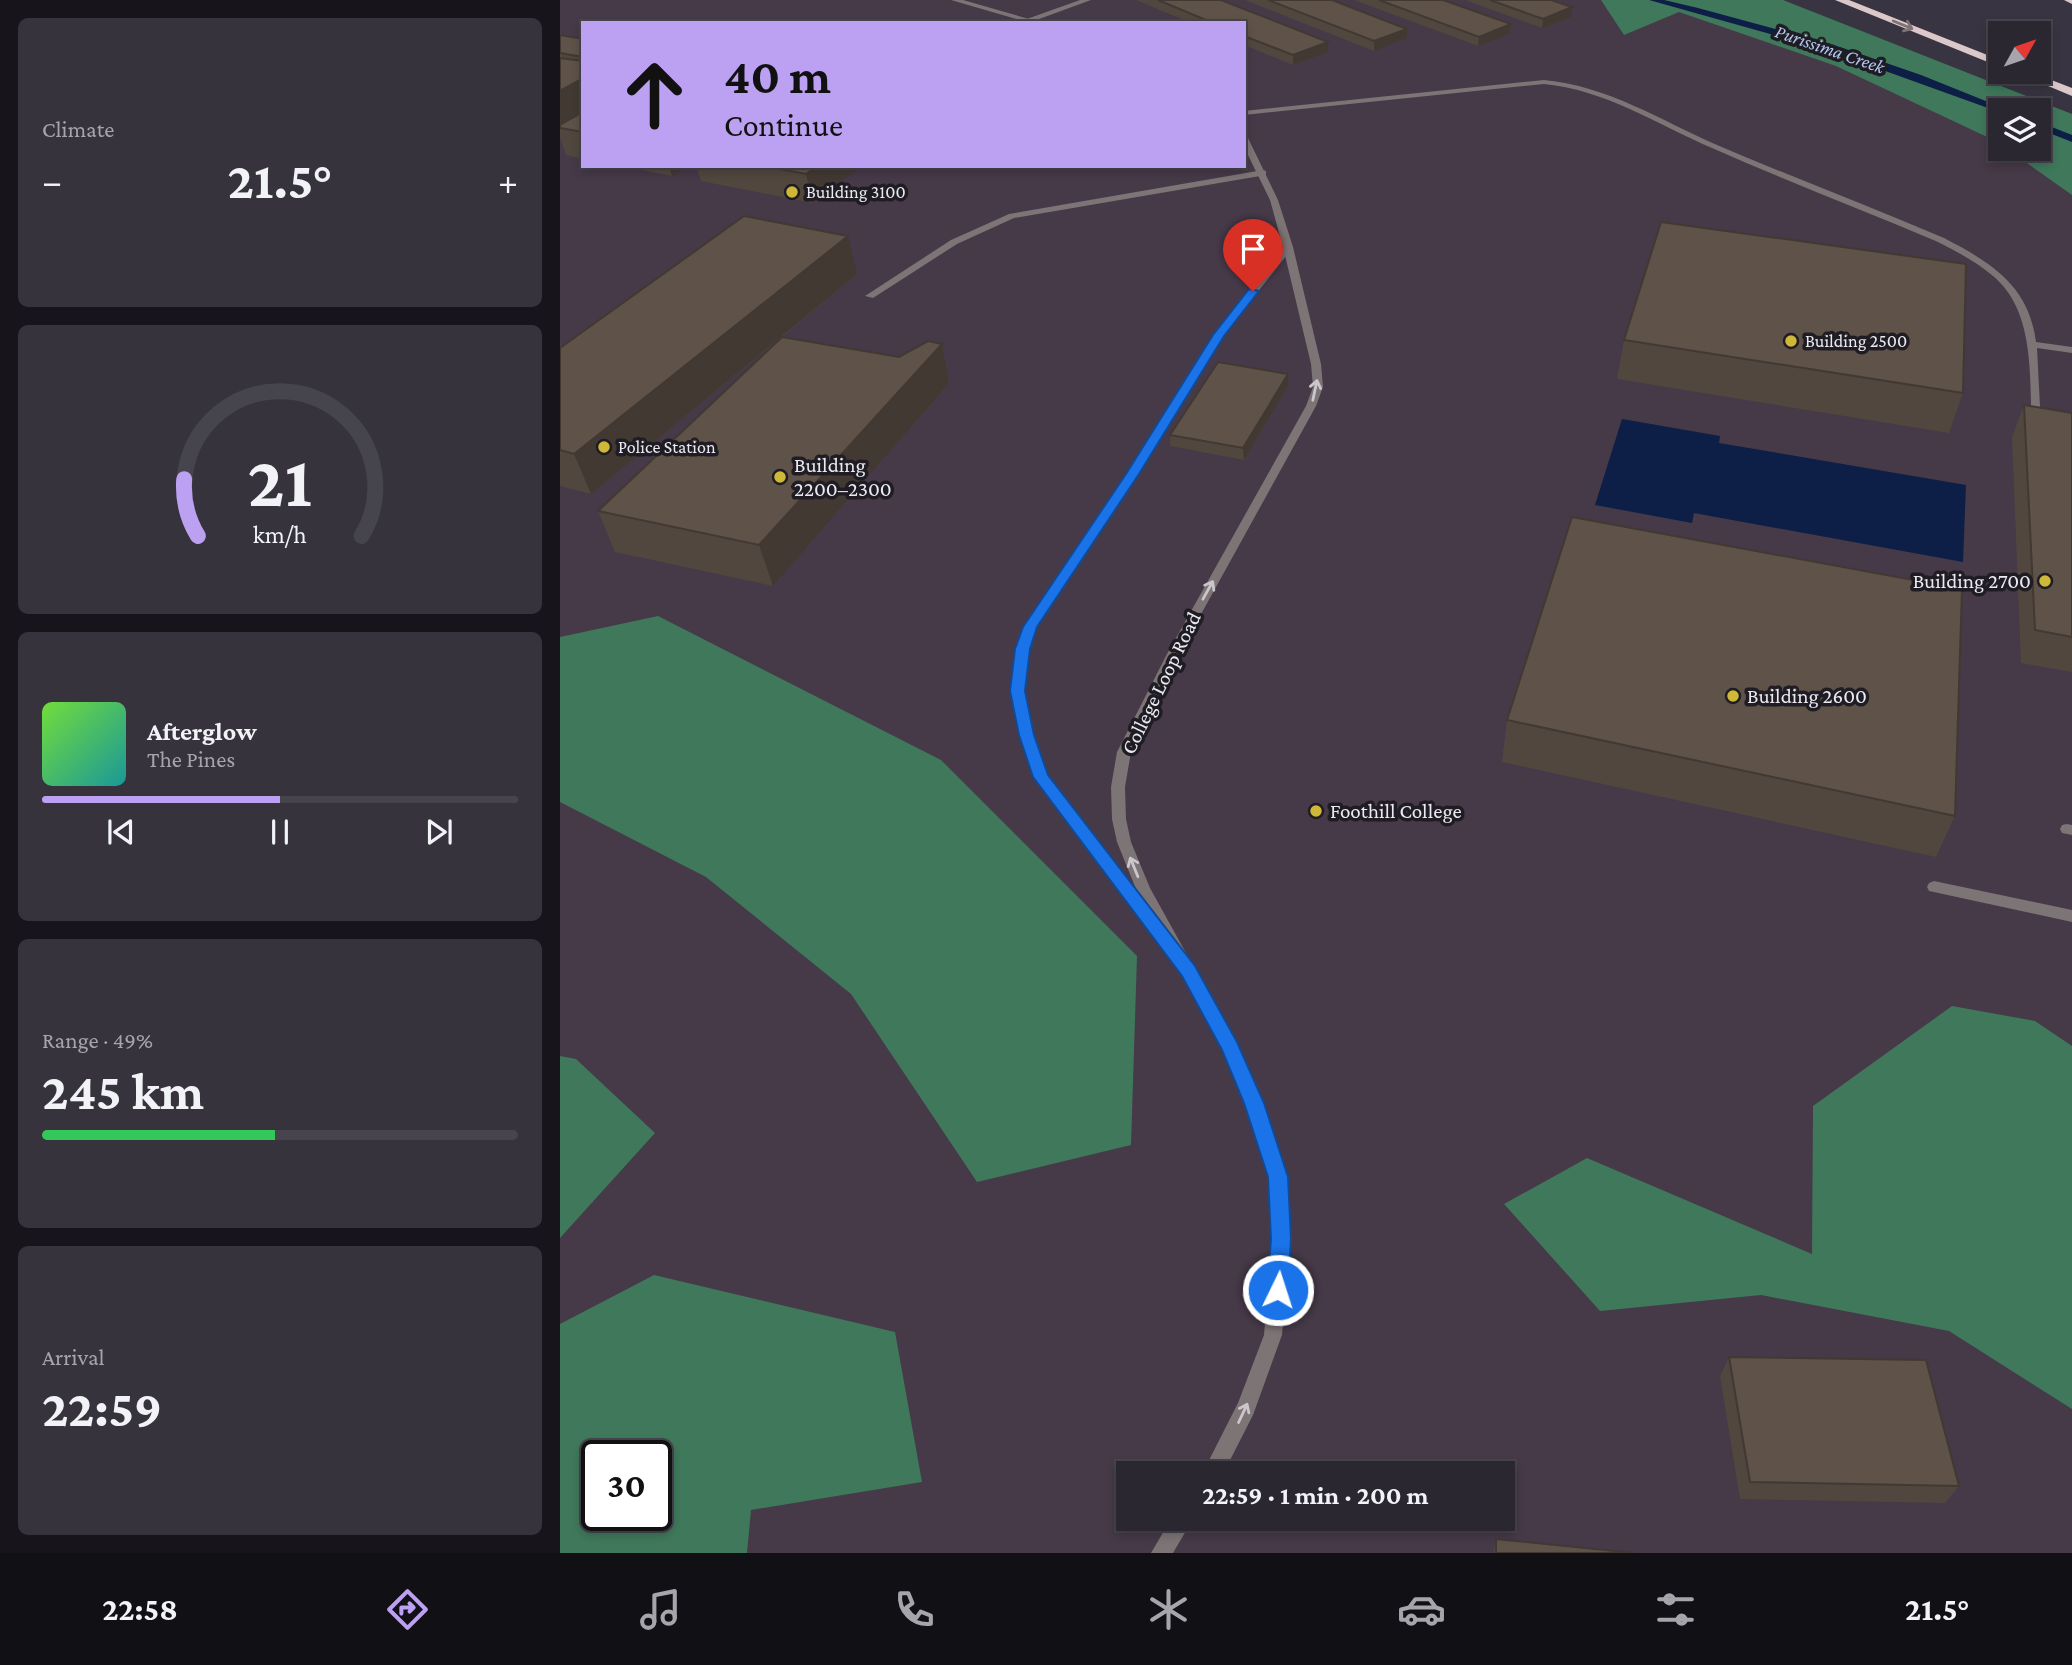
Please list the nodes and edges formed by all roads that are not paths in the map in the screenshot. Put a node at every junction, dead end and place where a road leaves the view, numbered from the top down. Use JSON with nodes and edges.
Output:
{"nodes":[{"id":1,"x":955,"y":0,"type":"edge"},
{"id":2,"x":1087,"y":0,"type":"edge"},
{"id":3,"x":1840,"y":0,"type":"edge"},
{"id":4,"x":1028,"y":20,"type":"junction"},
{"id":5,"x":1032,"y":21,"type":"edge"},
{"id":6,"x":1988,"y":59,"type":"edge"},
{"id":7,"x":2051,"y":84,"type":"edge"},
{"id":8,"x":2072,"y":92,"type":"edge"},
{"id":9,"x":1246,"y":113,"type":"edge"},
{"id":10,"x":1246,"y":142,"type":"edge"},
{"id":11,"x":1263,"y":173,"type":"junction"},
{"id":12,"x":1288,"y":247,"type":"junction"},
{"id":13,"x":870,"y":296,"type":"dead end"},
{"id":14,"x":2031,"y":345,"type":"junction"},
{"id":15,"x":2072,"y":350,"type":"edge"},
{"id":16,"x":2038,"y":428,"type":"edge"},
{"id":17,"x":1934,"y":887,"type":"dead end"},
{"id":18,"x":2072,"y":916,"type":"edge"},
{"id":19,"x":1189,"y":971,"type":"junction"},
{"id":20,"x":1219,"y":1461,"type":"edge"},
{"id":21,"x":1175,"y":1531,"type":"edge"},
{"id":22,"x":1161,"y":1553,"type":"edge"}],
"edges":[{"from":1,"to":4,"type":"street"},
{"from":2,"to":4,"type":"street"},
{"from":3,"to":6,"type":"highway","one_way":true},
{"from":4,"to":5,"type":"street"},
{"from":7,"to":8,"type":"highway"},
{"from":9,"to":14,"type":"street"},
{"from":10,"to":11,"type":"street","name":"College Loop Road"},
{"from":11,"to":12,"type":"street","name":"College Loop Road"},
{"from":11,"to":13,"type":"street"},
{"from":19,"to":12,"type":"street","name":"College Loop Road","one_way":true},
{"from":12,"to":19,"type":"street"},
{"from":14,"to":15,"type":"street"},
{"from":14,"to":16,"type":"street"},
{"from":17,"to":18,"type":"street"},
{"from":20,"to":19,"type":"street","name":"College Loop Road","one_way":true},
{"from":21,"to":22,"type":"street"}]}
